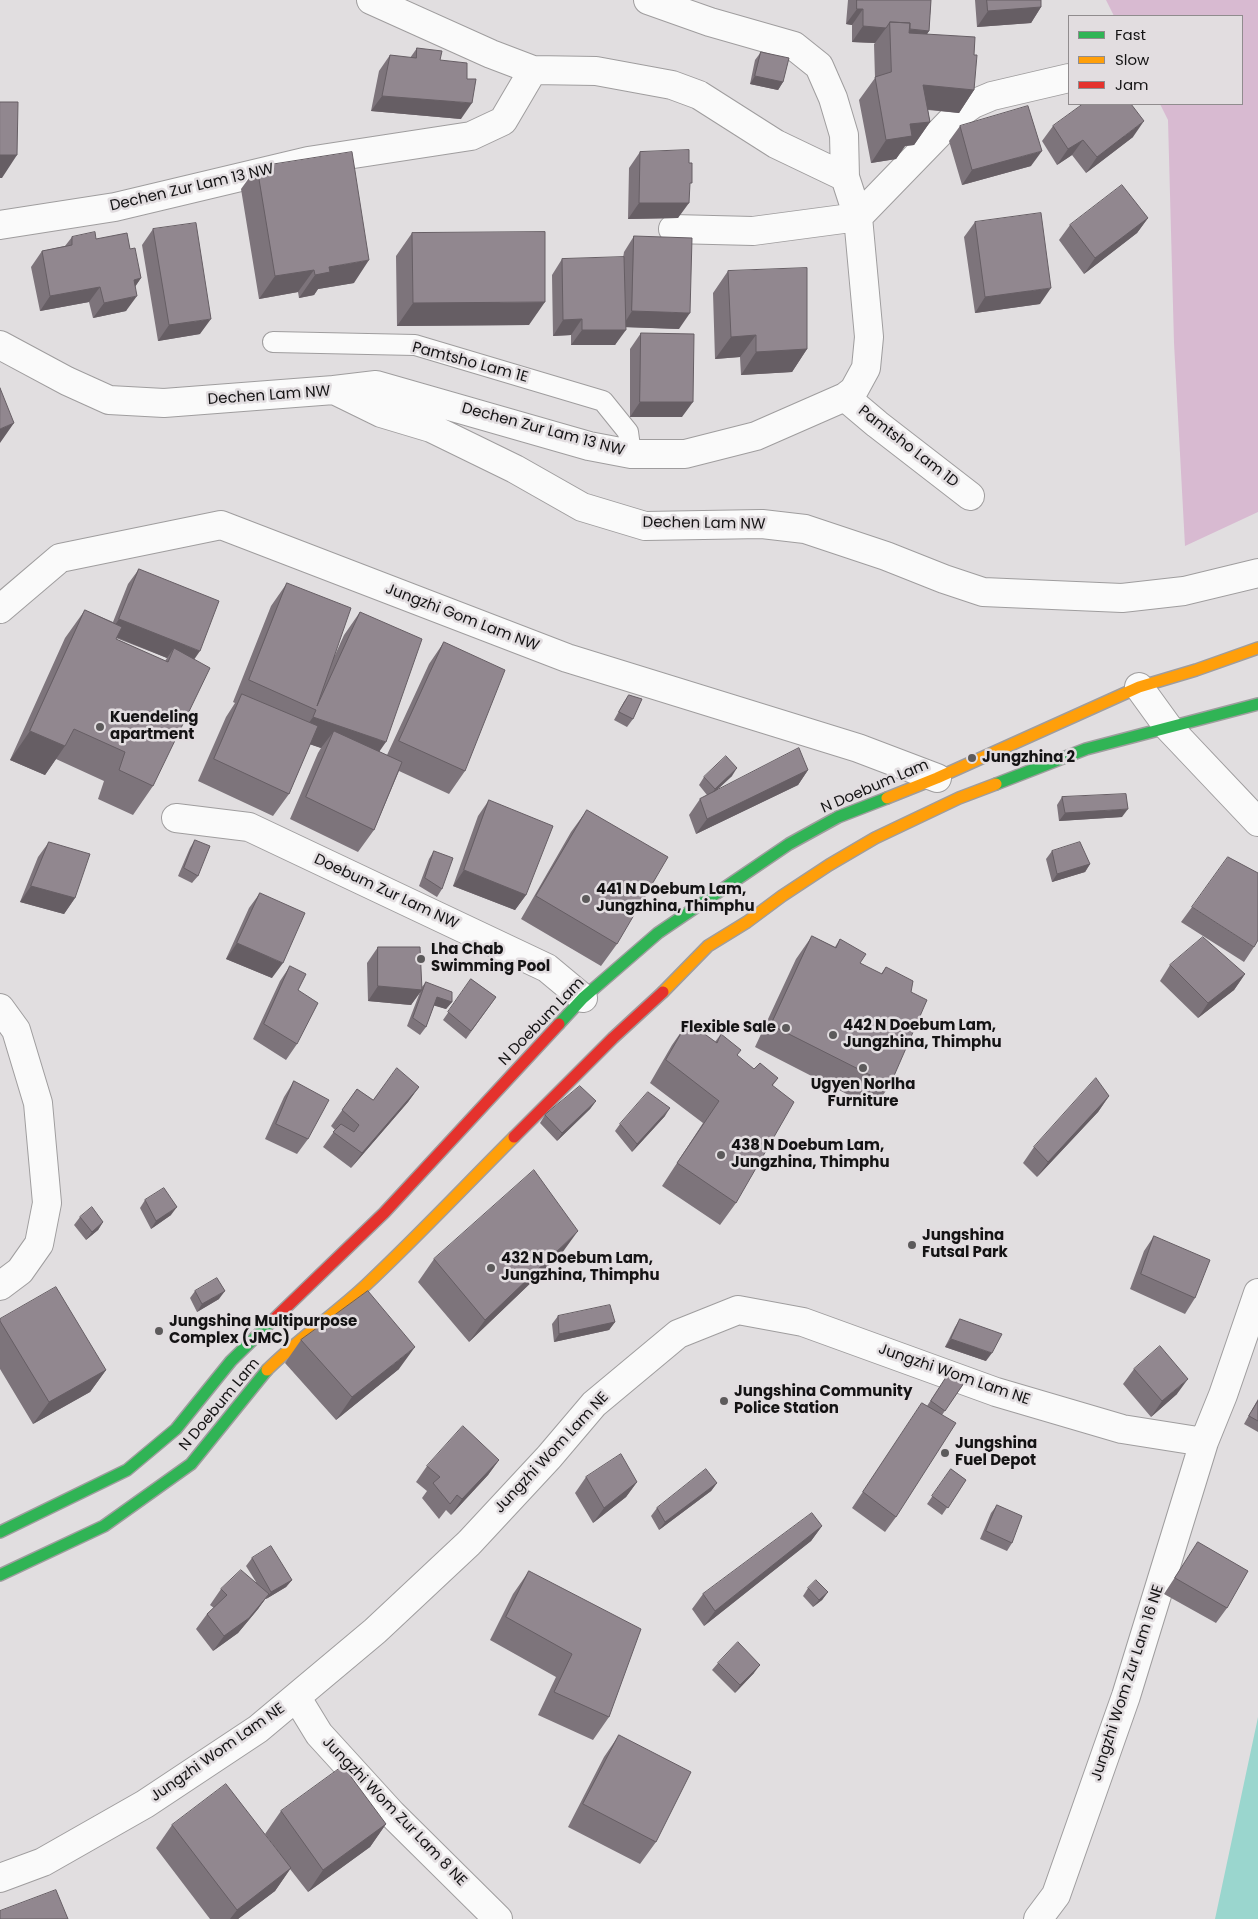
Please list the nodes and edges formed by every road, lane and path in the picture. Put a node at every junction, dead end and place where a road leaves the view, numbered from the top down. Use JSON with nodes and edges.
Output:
{"nodes":[{"id":1,"x":371,"y":0,"type":"edge"},
{"id":2,"x":648,"y":0,"type":"edge"},
{"id":3,"x":533,"y":70,"type":"junction"},
{"id":4,"x":1068,"y":78,"type":"edge"},
{"id":5,"x":845,"y":176,"type":"junction"},
{"id":6,"x":858,"y":217,"type":"junction"},
{"id":7,"x":0,"y":225,"type":"edge"},
{"id":8,"x":673,"y":229,"type":"dead end"},
{"id":9,"x":273,"y":342,"type":"dead end"},
{"id":10,"x":0,"y":345,"type":"edge"},
{"id":11,"x":334,"y":390,"type":"junction"},
{"id":12,"x":845,"y":397,"type":"junction"},
{"id":13,"x":631,"y":454,"type":"junction"},
{"id":14,"x":970,"y":496,"type":"dead end"},
{"id":15,"x":1258,"y":573,"type":"edge"},
{"id":16,"x":0,"y":609,"type":"edge"},
{"id":17,"x":1258,"y":648,"type":"edge"},
{"id":18,"x":1139,"y":687,"type":"junction"},
{"id":19,"x":1258,"y":704,"type":"edge"},
{"id":20,"x":1168,"y":727,"type":"junction"},
{"id":21,"x":937,"y":778,"type":"junction"},
{"id":22,"x":176,"y":818,"type":"dead end"},
{"id":23,"x":1258,"y":822,"type":"edge"},
{"id":24,"x":583,"y":998,"type":"junction"},
{"id":25,"x":0,"y":1008,"type":"edge"},
{"id":26,"x":0,"y":1286,"type":"edge"},
{"id":27,"x":1258,"y":1293,"type":"edge"},
{"id":28,"x":1204,"y":1442,"type":"junction"},
{"id":29,"x":0,"y":1532,"type":"edge"},
{"id":30,"x":0,"y":1575,"type":"edge"},
{"id":31,"x":297,"y":1698,"type":"junction"},
{"id":32,"x":0,"y":1878,"type":"edge"},
{"id":33,"x":498,"y":1919,"type":"edge"},
{"id":34,"x":1038,"y":1919,"type":"edge"}],
"edges":[{"from":1,"to":3,"type":"street"},
{"from":2,"to":5,"type":"street","name":"Dechen Zur Lam 13 NW"},
{"from":3,"to":5,"type":"street"},
{"from":3,"to":7,"type":"street","name":"Dechen Zur Lam 13 NW"},
{"from":4,"to":6,"type":"street"},
{"from":5,"to":6,"type":"street","name":"Dechen Zur Lam 13 NW"},
{"from":6,"to":8,"type":"street"},
{"from":6,"to":12,"type":"street","name":"Dechen Zur Lam 13 NW"},
{"from":9,"to":13,"type":"lane","name":"Pamtsho Lam 1E"},
{"from":10,"to":11,"type":"street","name":"Dechen Lam NW"},
{"from":11,"to":13,"type":"street","name":"Dechen Zur Lam 13 NW"},
{"from":11,"to":15,"type":"street","name":"Dechen Lam NW"},
{"from":12,"to":13,"type":"street","name":"Dechen Zur Lam 13 NW"},
{"from":12,"to":14,"type":"street","name":"Pamtsho Lam 1D"},
{"from":16,"to":21,"type":"street","name":"Jungzhi Gom Lam NW"},
{"from":17,"to":18,"type":"main road","name":"N Doebum Lam"},
{"from":18,"to":20,"type":"street"},
{"from":18,"to":21,"type":"main road","name":"N Doebum Lam"},
{"from":19,"to":20,"type":"main road","name":"N Doebum Lam"},
{"from":20,"to":23,"type":"street"},
{"from":20,"to":30,"type":"main road","name":"N Doebum Lam"},
{"from":21,"to":24,"type":"main road","name":"N Doebum Lam"},
{"from":22,"to":24,"type":"street","name":"Doebum Zur Lam NW"},
{"from":24,"to":29,"type":"main road","name":"N Doebum Lam"},
{"from":25,"to":26,"type":"street"},
{"from":27,"to":28,"type":"street"},
{"from":28,"to":31,"type":"street","name":"Jungzhi Wom Lam NE"},
{"from":28,"to":34,"type":"street","name":"Jungzhi Wom Zur Lam 16 NE"},
{"from":31,"to":32,"type":"street","name":"Jungzhi Wom Lam NE"},
{"from":31,"to":33,"type":"street","name":"Jungzhi Wom Zur Lam 8 NE"}]}
